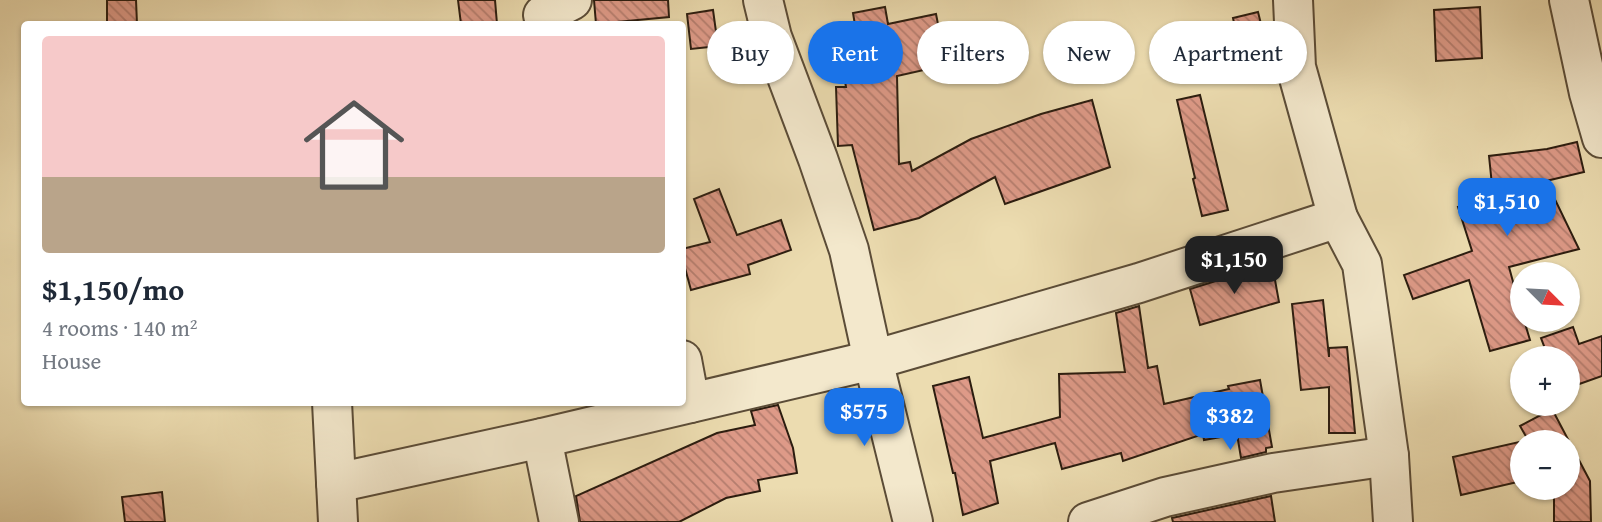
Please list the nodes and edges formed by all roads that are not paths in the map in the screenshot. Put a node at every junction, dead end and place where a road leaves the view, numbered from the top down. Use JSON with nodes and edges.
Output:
{"nodes":[{"id":1,"x":763,"y":0,"type":"edge"},
{"id":2,"x":1293,"y":0,"type":"edge"},
{"id":3,"x":1569,"y":0,"type":"edge"},
{"id":4,"x":1602,"y":138,"type":"edge"},
{"id":5,"x":1338,"y":218,"type":"junction"},
{"id":6,"x":873,"y":359,"type":"junction"},
{"id":7,"x":686,"y":382,"type":"edge"},
{"id":8,"x":690,"y":403,"type":"junction"},
{"id":9,"x":686,"y":404,"type":"edge"},
{"id":10,"x":332,"y":406,"type":"edge"},
{"id":11,"x":677,"y":406,"type":"edge"},
{"id":12,"x":542,"y":438,"type":"junction"},
{"id":13,"x":1389,"y":456,"type":"junction"},
{"id":14,"x":336,"y":483,"type":"junction"},
{"id":15,"x":338,"y":522,"type":"edge"},
{"id":16,"x":559,"y":522,"type":"edge"},
{"id":17,"x":913,"y":522,"type":"edge"},
{"id":18,"x":1088,"y":522,"type":"edge"},
{"id":19,"x":1393,"y":522,"type":"edge"}],
"edges":[{"from":1,"to":6,"type":"street"},
{"from":2,"to":5,"type":"street"},
{"from":3,"to":4,"type":"street"},
{"from":5,"to":6,"type":"street"},
{"from":5,"to":13,"type":"street"},
{"from":6,"to":8,"type":"street"},
{"from":6,"to":17,"type":"street"},
{"from":7,"to":8,"type":"street"},
{"from":8,"to":9,"type":"street"},
{"from":10,"to":14,"type":"street"},
{"from":11,"to":12,"type":"street"},
{"from":12,"to":14,"type":"street"},
{"from":12,"to":16,"type":"street"},
{"from":13,"to":18,"type":"street"},
{"from":13,"to":19,"type":"street"},
{"from":14,"to":15,"type":"street"}]}
